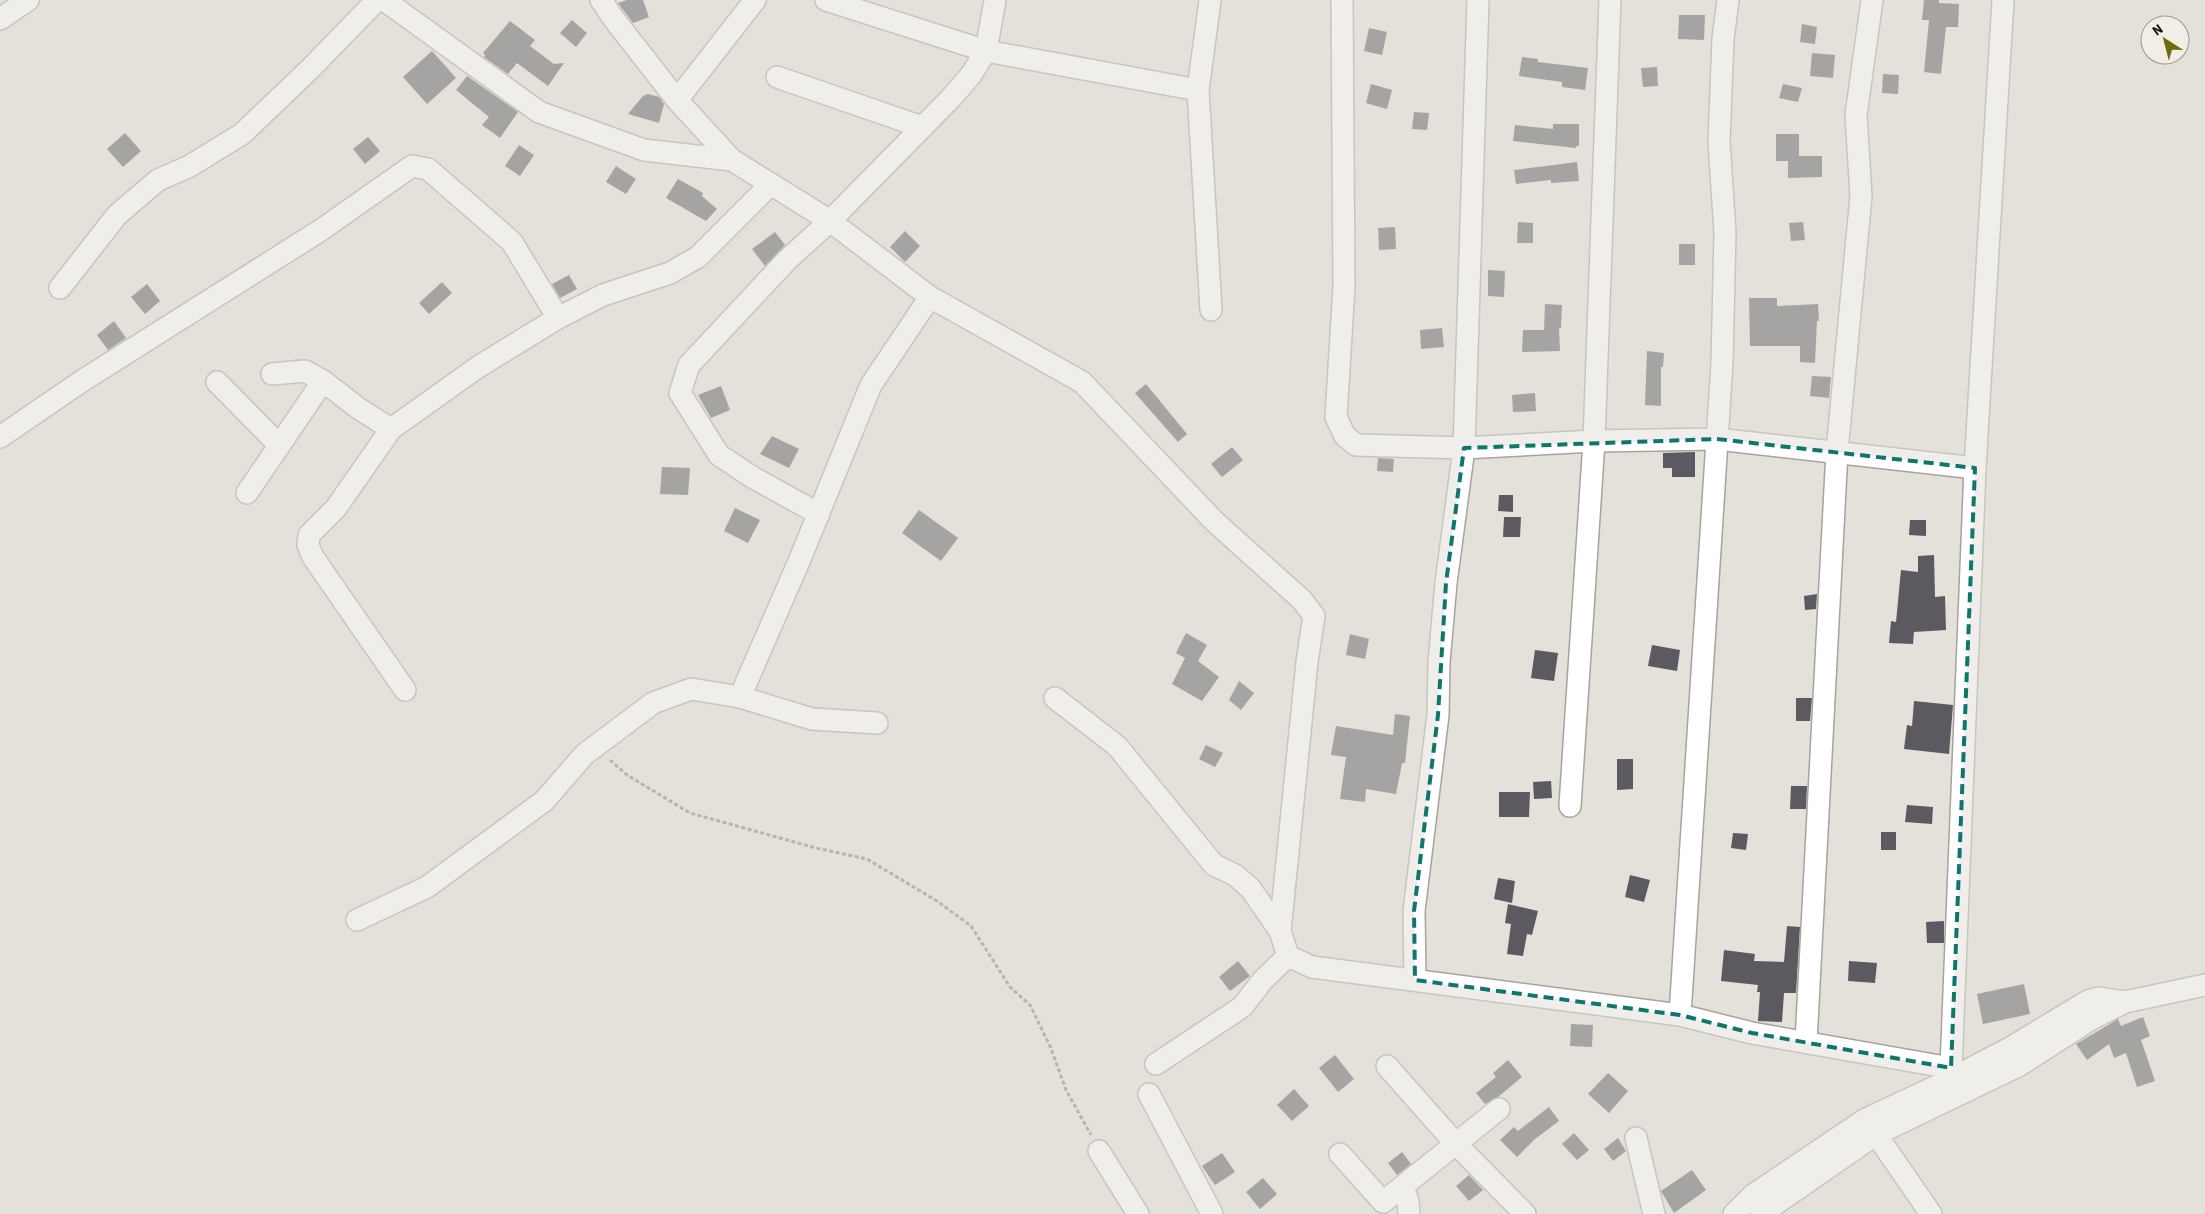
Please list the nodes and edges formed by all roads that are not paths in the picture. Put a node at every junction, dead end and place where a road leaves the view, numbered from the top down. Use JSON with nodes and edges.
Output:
{"nodes":[{"id":1,"x":28,"y":0,"type":"edge"},
{"id":2,"x":377,"y":0,"type":"edge"},
{"id":3,"x":384,"y":0,"type":"edge"},
{"id":4,"x":602,"y":0,"type":"edge"},
{"id":5,"x":755,"y":0,"type":"edge"},
{"id":6,"x":826,"y":0,"type":"edge"},
{"id":7,"x":995,"y":0,"type":"edge"},
{"id":8,"x":1210,"y":0,"type":"edge"},
{"id":9,"x":1342,"y":0,"type":"edge"},
{"id":10,"x":1478,"y":0,"type":"edge"},
{"id":11,"x":1610,"y":0,"type":"edge"},
{"id":12,"x":1728,"y":0,"type":"edge"},
{"id":13,"x":1872,"y":0,"type":"edge"},
{"id":14,"x":2003,"y":0,"type":"edge"},
{"id":15,"x":0,"y":19,"type":"edge"},
{"id":16,"x":986,"y":51,"type":"junction"},
{"id":17,"x":777,"y":77,"type":"dead end"},
{"id":18,"x":1198,"y":90,"type":"junction"},
{"id":19,"x":677,"y":100,"type":"junction"},
{"id":20,"x":922,"y":127,"type":"junction"},
{"id":21,"x":732,"y":160,"type":"junction"},
{"id":22,"x":771,"y":184,"type":"junction"},
{"id":23,"x":830,"y":221,"type":"junction"},
{"id":24,"x":60,"y":288,"type":"dead end"},
{"id":25,"x":930,"y":297,"type":"junction"},
{"id":26,"x":1211,"y":310,"type":"dead end"},
{"id":27,"x":558,"y":318,"type":"junction"},
{"id":28,"x":272,"y":374,"type":"dead end"},
{"id":29,"x":323,"y":381,"type":"junction"},
{"id":30,"x":217,"y":382,"type":"dead end"},
{"id":31,"x":391,"y":429,"type":"junction"},
{"id":32,"x":0,"y":437,"type":"edge"},
{"id":33,"x":1718,"y":439,"type":"junction"},
{"id":34,"x":1594,"y":441,"type":"junction"},
{"id":35,"x":280,"y":445,"type":"junction"},
{"id":36,"x":1464,"y":448,"type":"junction"},
{"id":37,"x":1837,"y":451,"type":"junction"},
{"id":38,"x":1975,"y":468,"type":"junction"},
{"id":39,"x":247,"y":493,"type":"dead end"},
{"id":40,"x":818,"y":514,"type":"junction"},
{"id":41,"x":405,"y":690,"type":"dead end"},
{"id":42,"x":740,"y":697,"type":"junction"},
{"id":43,"x":1055,"y":698,"type":"dead end"},
{"id":44,"x":877,"y":723,"type":"dead end"},
{"id":45,"x":1570,"y":806,"type":"dead end"},
{"id":46,"x":357,"y":920,"type":"dead end"},
{"id":47,"x":1280,"y":931,"type":"junction"},
{"id":48,"x":1288,"y":956,"type":"junction"},
{"id":49,"x":1415,"y":980,"type":"junction"},
{"id":50,"x":2205,"y":985,"type":"edge"},
{"id":51,"x":1680,"y":1015,"type":"junction"},
{"id":52,"x":1806,"y":1042,"type":"junction"},
{"id":53,"x":1156,"y":1064,"type":"dead end"},
{"id":54,"x":1388,"y":1066,"type":"dead end"},
{"id":55,"x":1958,"y":1078,"type":"junction"},
{"id":56,"x":1149,"y":1094,"type":"dead end"},
{"id":57,"x":1499,"y":1109,"type":"dead end"},
{"id":58,"x":1871,"y":1127,"type":"junction"},
{"id":59,"x":1636,"y":1138,"type":"dead end"},
{"id":60,"x":1456,"y":1144,"type":"junction"},
{"id":61,"x":1099,"y":1151,"type":"road end"},
{"id":62,"x":1340,"y":1154,"type":"dead end"},
{"id":63,"x":1403,"y":1187,"type":"junction"},
{"id":64,"x":1204,"y":1212,"type":"edge"},
{"id":65,"x":1138,"y":1214,"type":"edge"},
{"id":66,"x":1409,"y":1214,"type":"edge"},
{"id":67,"x":1525,"y":1214,"type":"edge"},
{"id":68,"x":1654,"y":1214,"type":"edge"},
{"id":69,"x":1734,"y":1214,"type":"edge"},
{"id":70,"x":1761,"y":1214,"type":"edge"},
{"id":71,"x":1931,"y":1214,"type":"edge"}],
"edges":[{"from":1,"to":15,"type":"street"},
{"from":2,"to":24,"type":"street"},
{"from":3,"to":21,"type":"street"},
{"from":4,"to":19,"type":"street"},
{"from":5,"to":19,"type":"street"},
{"from":6,"to":16,"type":"street"},
{"from":7,"to":16,"type":"street"},
{"from":8,"to":18,"type":"street"},
{"from":9,"to":36,"type":"street"},
{"from":10,"to":36,"type":"street"},
{"from":11,"to":34,"type":"street"},
{"from":12,"to":33,"type":"street"},
{"from":13,"to":37,"type":"street"},
{"from":14,"to":38,"type":"street"},
{"from":16,"to":18,"type":"street"},
{"from":16,"to":20,"type":"street"},
{"from":17,"to":20,"type":"street"},
{"from":18,"to":26,"type":"street"},
{"from":19,"to":21,"type":"street"},
{"from":20,"to":23,"type":"street"},
{"from":21,"to":22,"type":"street"},
{"from":22,"to":23,"type":"street"},
{"from":22,"to":27,"type":"street"},
{"from":23,"to":25,"type":"street"},
{"from":23,"to":40,"type":"street"},
{"from":25,"to":40,"type":"street"},
{"from":25,"to":47,"type":"street"},
{"from":27,"to":31,"type":"street"},
{"from":27,"to":32,"type":"street"},
{"from":28,"to":29,"type":"street"},
{"from":29,"to":31,"type":"street"},
{"from":29,"to":35,"type":"street"},
{"from":30,"to":35,"type":"street"},
{"from":31,"to":41,"type":"street"},
{"from":33,"to":34,"type":"street"},
{"from":33,"to":37,"type":"street"},
{"from":33,"to":51,"type":"street"},
{"from":34,"to":36,"type":"street"},
{"from":34,"to":45,"type":"street"},
{"from":35,"to":39,"type":"street"},
{"from":36,"to":49,"type":"street"},
{"from":37,"to":38,"type":"street"},
{"from":37,"to":52,"type":"street"},
{"from":38,"to":55,"type":"street"},
{"from":40,"to":42,"type":"street"},
{"from":42,"to":44,"type":"street"},
{"from":42,"to":46,"type":"street"},
{"from":43,"to":47,"type":"street"},
{"from":47,"to":48,"type":"street"},
{"from":48,"to":49,"type":"street"},
{"from":48,"to":53,"type":"street"},
{"from":49,"to":51,"type":"street"},
{"from":50,"to":55,"type":"street"},
{"from":51,"to":52,"type":"street"},
{"from":52,"to":55,"type":"street"},
{"from":54,"to":60,"type":"street"},
{"from":55,"to":58,"type":"street"},
{"from":56,"to":64,"type":"street"},
{"from":57,"to":60,"type":"street"},
{"from":58,"to":69,"type":"street"},
{"from":58,"to":70,"type":"street"},
{"from":58,"to":71,"type":"street"},
{"from":59,"to":68,"type":"street"},
{"from":60,"to":63,"type":"street"},
{"from":60,"to":67,"type":"street"},
{"from":61,"to":65,"type":"street"},
{"from":62,"to":63,"type":"street"},
{"from":63,"to":66,"type":"street"}]}
